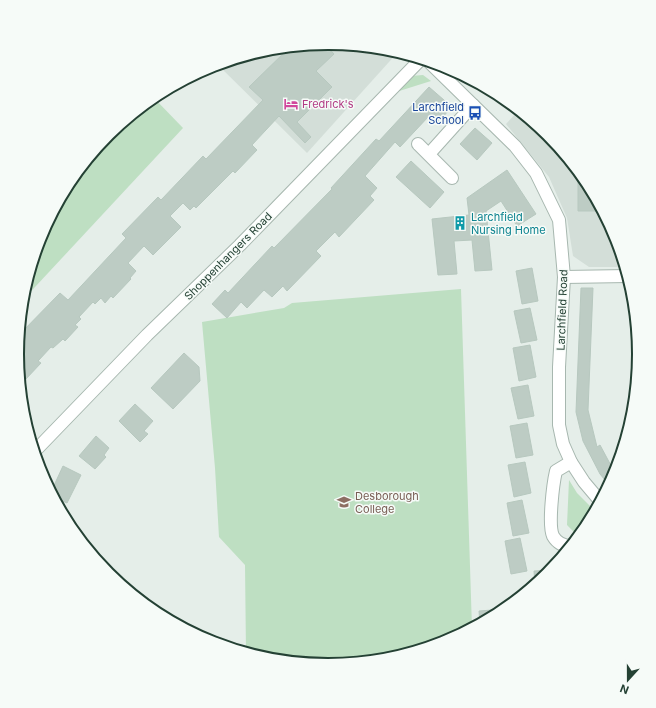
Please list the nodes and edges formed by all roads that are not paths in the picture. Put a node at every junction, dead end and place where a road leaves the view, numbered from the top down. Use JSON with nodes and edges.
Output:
{"nodes":[{"id":1,"x":417,"y":63,"type":"edge"},
{"id":2,"x":438,"y":71,"type":"edge"},
{"id":3,"x":473,"y":105,"type":"junction"},
{"id":4,"x":418,"y":144,"type":"dead end"},
{"id":5,"x":429,"y":154,"type":"junction"},
{"id":6,"x":452,"y":178,"type":"dead end"},
{"id":7,"x":622,"y":276,"type":"edge"},
{"id":8,"x":564,"y":277,"type":"junction"},
{"id":9,"x":39,"y":447,"type":"edge"},
{"id":10,"x":570,"y":462,"type":"junction"},
{"id":11,"x":596,"y":497,"type":"edge"},
{"id":12,"x":564,"y":545,"type":"edge"}],
"edges":[{"from":1,"to":9,"type":"street","name":"Shoppenhangers Road"},
{"from":2,"to":3,"type":"street","name":"Larchfield Road"},
{"from":3,"to":5,"type":"street"},
{"from":3,"to":8,"type":"street","name":"Larchfield Road"},
{"from":4,"to":5,"type":"street"},
{"from":5,"to":6,"type":"street"},
{"from":7,"to":8,"type":"street"},
{"from":8,"to":10,"type":"street","name":"Larchfield Road"},
{"from":10,"to":11,"type":"street","name":"Larchfield Road"},
{"from":10,"to":12,"type":"street"}]}
